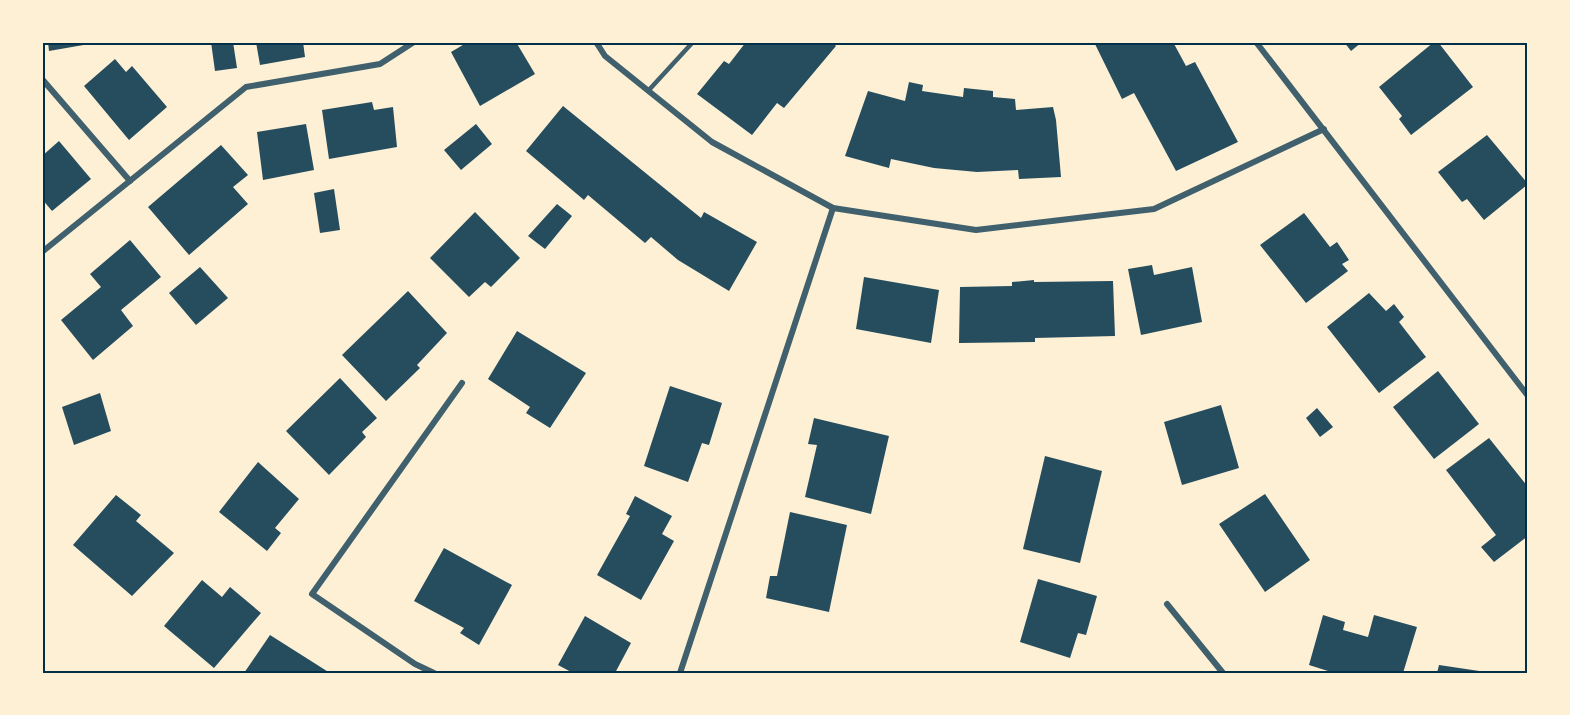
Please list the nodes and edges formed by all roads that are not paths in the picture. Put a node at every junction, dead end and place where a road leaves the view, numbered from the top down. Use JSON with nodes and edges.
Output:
{"nodes":[{"id":1,"x":414,"y":42,"type":"edge"},
{"id":2,"x":596,"y":42,"type":"edge"},
{"id":3,"x":693,"y":42,"type":"edge"},
{"id":4,"x":1256,"y":42,"type":"edge"},
{"id":5,"x":42,"y":79,"type":"edge"},
{"id":6,"x":648,"y":91,"type":"junction"},
{"id":7,"x":1324,"y":129,"type":"junction"},
{"id":8,"x":130,"y":181,"type":"junction"},
{"id":9,"x":833,"y":208,"type":"junction"},
{"id":10,"x":42,"y":252,"type":"edge"},
{"id":11,"x":462,"y":383,"type":"dead end"},
{"id":12,"x":1528,"y":396,"type":"edge"},
{"id":13,"x":1167,"y":604,"type":"dead end"},
{"id":14,"x":434,"y":673,"type":"edge"},
{"id":15,"x":680,"y":673,"type":"edge"},
{"id":16,"x":1222,"y":673,"type":"edge"}],
"edges":[{"from":1,"to":8,"type":"street"},
{"from":2,"to":6,"type":"street"},
{"from":3,"to":6,"type":"lane"},
{"from":4,"to":7,"type":"street"},
{"from":5,"to":8,"type":"street"},
{"from":6,"to":9,"type":"street"},
{"from":7,"to":9,"type":"street"},
{"from":7,"to":12,"type":"street"},
{"from":8,"to":10,"type":"street"},
{"from":9,"to":15,"type":"street"},
{"from":11,"to":14,"type":"street"},
{"from":13,"to":16,"type":"street"}]}
